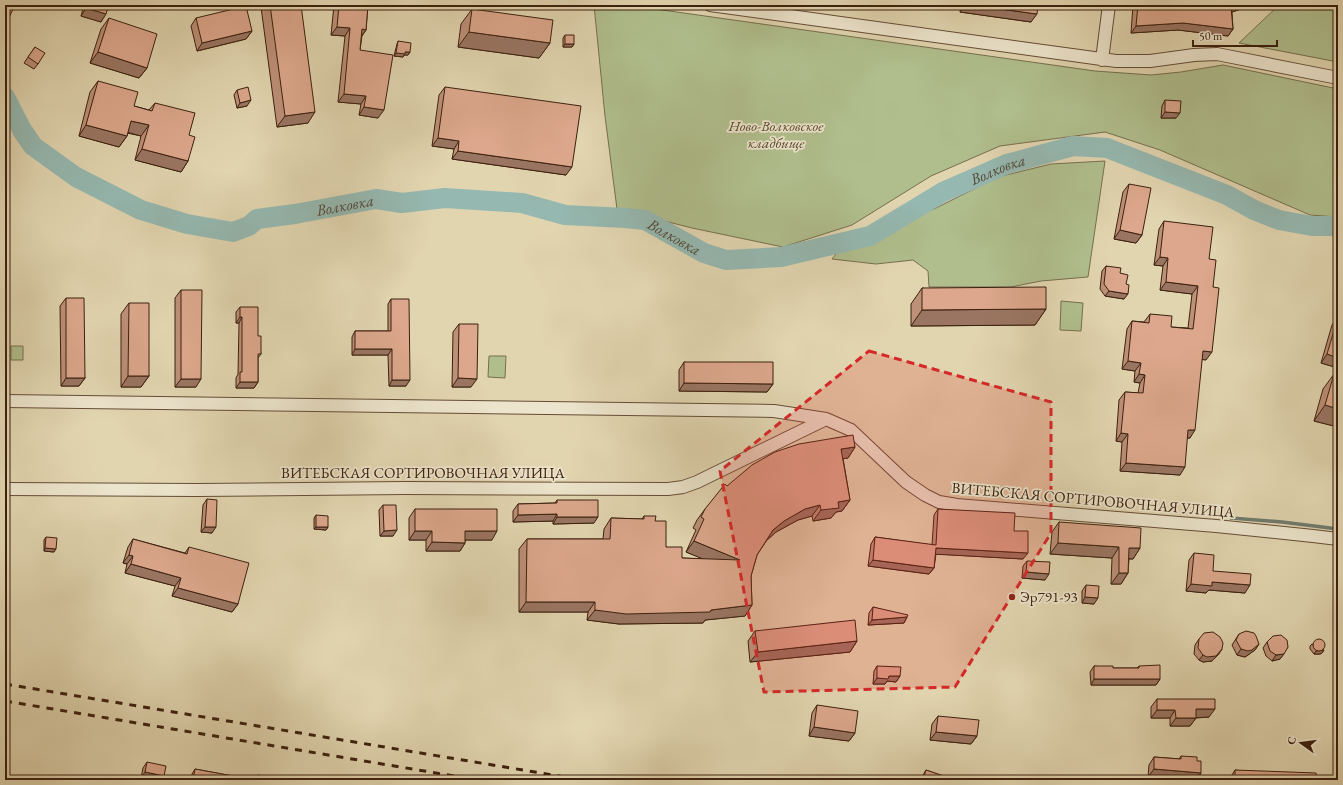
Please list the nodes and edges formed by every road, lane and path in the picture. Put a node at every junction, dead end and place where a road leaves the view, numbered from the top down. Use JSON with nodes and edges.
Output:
{"nodes":[{"id":1,"x":710,"y":5,"type":"edge"},
{"id":2,"x":1109,"y":5,"type":"edge"},
{"id":3,"x":1102,"y":60,"type":"junction"},
{"id":4,"x":1338,"y":78,"type":"edge"},
{"id":5,"x":5,"y":401,"type":"edge"},
{"id":6,"x":826,"y":419,"type":"junction"},
{"id":7,"x":5,"y":489,"type":"edge"},
{"id":8,"x":1338,"y":539,"type":"edge"}],
"edges":[{"from":1,"to":3,"type":"street"},
{"from":2,"to":3,"type":"street"},
{"from":3,"to":4,"type":"street"},
{"from":5,"to":6,"type":"street","name":"ВИТЕБСКАЯ СОРТИРОВОЧНАЯ УЛИЦА"},
{"from":6,"to":7,"type":"street","name":"ВИТЕБСКАЯ СОРТИРОВОЧНАЯ УЛИЦА"},
{"from":6,"to":8,"type":"street","name":"ВИТЕБСКАЯ СОРТИРОВОЧНАЯ УЛИЦА"}]}
